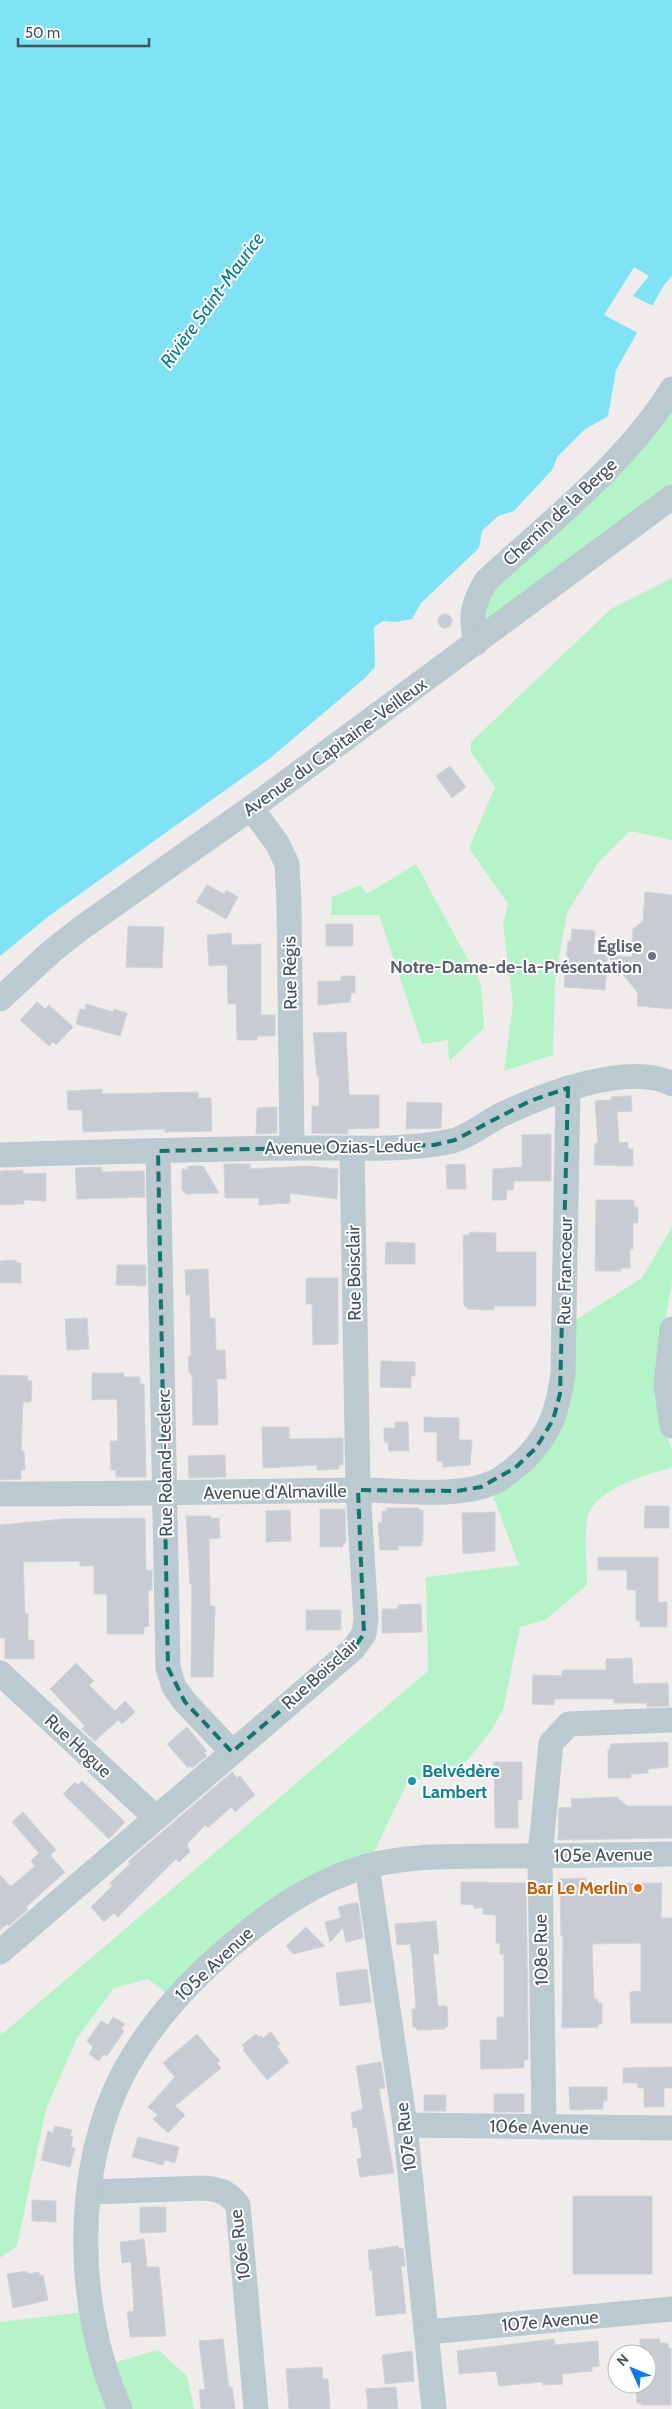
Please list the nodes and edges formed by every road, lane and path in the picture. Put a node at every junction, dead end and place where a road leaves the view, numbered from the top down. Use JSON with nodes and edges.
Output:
{"nodes":[{"id":1,"x":672,"y":389,"type":"edge"},
{"id":2,"x":672,"y":497,"type":"edge"},
{"id":3,"x":476,"y":643,"type":"junction"},
{"id":4,"x":251,"y":808,"type":"junction"},
{"id":5,"x":0,"y":999,"type":"edge"},
{"id":6,"x":672,"y":1084,"type":"edge"},
{"id":7,"x":568,"y":1088,"type":"junction"},
{"id":8,"x":292,"y":1148,"type":"junction"},
{"id":9,"x":352,"y":1148,"type":"junction"},
{"id":10,"x":158,"y":1151,"type":"junction"},
{"id":11,"x":0,"y":1155,"type":"edge"},
{"id":12,"x":672,"y":1329,"type":"edge"},
{"id":13,"x":672,"y":1426,"type":"edge"},
{"id":14,"x":536,"y":1448,"type":"joint"},
{"id":15,"x":358,"y":1490,"type":"junction"},
{"id":16,"x":0,"y":1494,"type":"edge"},
{"id":17,"x":166,"y":1494,"type":"junction"},
{"id":18,"x":0,"y":1673,"type":"edge"},
{"id":19,"x":672,"y":1720,"type":"edge"},
{"id":20,"x":232,"y":1752,"type":"junction"},
{"id":21,"x":156,"y":1818,"type":"junction"},
{"id":22,"x":672,"y":1854,"type":"edge"},
{"id":23,"x":540,"y":1856,"type":"junction"},
{"id":24,"x":367,"y":1866,"type":"junction"},
{"id":25,"x":0,"y":1952,"type":"edge"},
{"id":26,"x":405,"y":2125,"type":"junction"},
{"id":27,"x":544,"y":2127,"type":"junction"},
{"id":28,"x":672,"y":2128,"type":"edge"},
{"id":29,"x":90,"y":2192,"type":"junction"},
{"id":30,"x":672,"y":2309,"type":"edge"},
{"id":31,"x":428,"y":2332,"type":"junction"},
{"id":32,"x":120,"y":2409,"type":"edge"},
{"id":33,"x":256,"y":2409,"type":"edge"},
{"id":34,"x":434,"y":2409,"type":"edge"}],
"edges":[{"from":1,"to":3,"type":"street","name":"Chemin de la Berge"},
{"from":2,"to":3,"type":"street","name":"Avenue du Capitaine-Veilleux"},
{"from":3,"to":4,"type":"street","name":"Avenue du Capitaine-Veilleux"},
{"from":4,"to":5,"type":"street","name":"Avenue du Capitaine-Veilleux"},
{"from":4,"to":8,"type":"street","name":"Rue Régis"},
{"from":6,"to":7,"type":"street","name":"Avenue Ozias-Leduc"},
{"from":7,"to":9,"type":"street","name":"Avenue Ozias-Leduc"},
{"from":7,"to":14,"type":"street","name":"Rue Francoeur"},
{"from":8,"to":9,"type":"street","name":"Avenue Ozias-Leduc"},
{"from":8,"to":10,"type":"street","name":"Avenue Ozias-Leduc"},
{"from":9,"to":15,"type":"street","name":"Rue Boisclair"},
{"from":10,"to":11,"type":"street","name":"Avenue Ozias-Leduc"},
{"from":10,"to":17,"type":"street","name":"Rue Roland-Leclerc"},
{"from":12,"to":13,"type":"street"},
{"from":14,"to":15,"type":"street","name":"Avenue d'Almaville"},
{"from":15,"to":17,"type":"street","name":"Avenue d'Almaville"},
{"from":15,"to":20,"type":"street","name":"Rue Boisclair"},
{"from":16,"to":17,"type":"street","name":"Avenue d'Almaville"},
{"from":17,"to":20,"type":"street","name":"Rue Roland-Leclerc"},
{"from":18,"to":21,"type":"street","name":"Rue Hogue"},
{"from":19,"to":23,"type":"street","name":"108e Rue"},
{"from":20,"to":21,"type":"street","name":"Rue Boisclair"},
{"from":21,"to":25,"type":"street","name":"Rue Boisclair"},
{"from":22,"to":23,"type":"street","name":"105e Avenue"},
{"from":23,"to":24,"type":"street","name":"105e Avenue"},
{"from":23,"to":27,"type":"street","name":"108e Rue"},
{"from":24,"to":26,"type":"street","name":"107e Rue"},
{"from":24,"to":29,"type":"street","name":"105e Avenue"},
{"from":26,"to":27,"type":"street","name":"106e Avenue"},
{"from":26,"to":31,"type":"street","name":"107e Rue"},
{"from":27,"to":28,"type":"street","name":"106e Avenue"},
{"from":29,"to":32,"type":"street","name":"105e Avenue"},
{"from":29,"to":33,"type":"street","name":"106e Rue"},
{"from":30,"to":31,"type":"street","name":"107e Avenue"},
{"from":31,"to":34,"type":"street","name":"107e Rue"}]}
